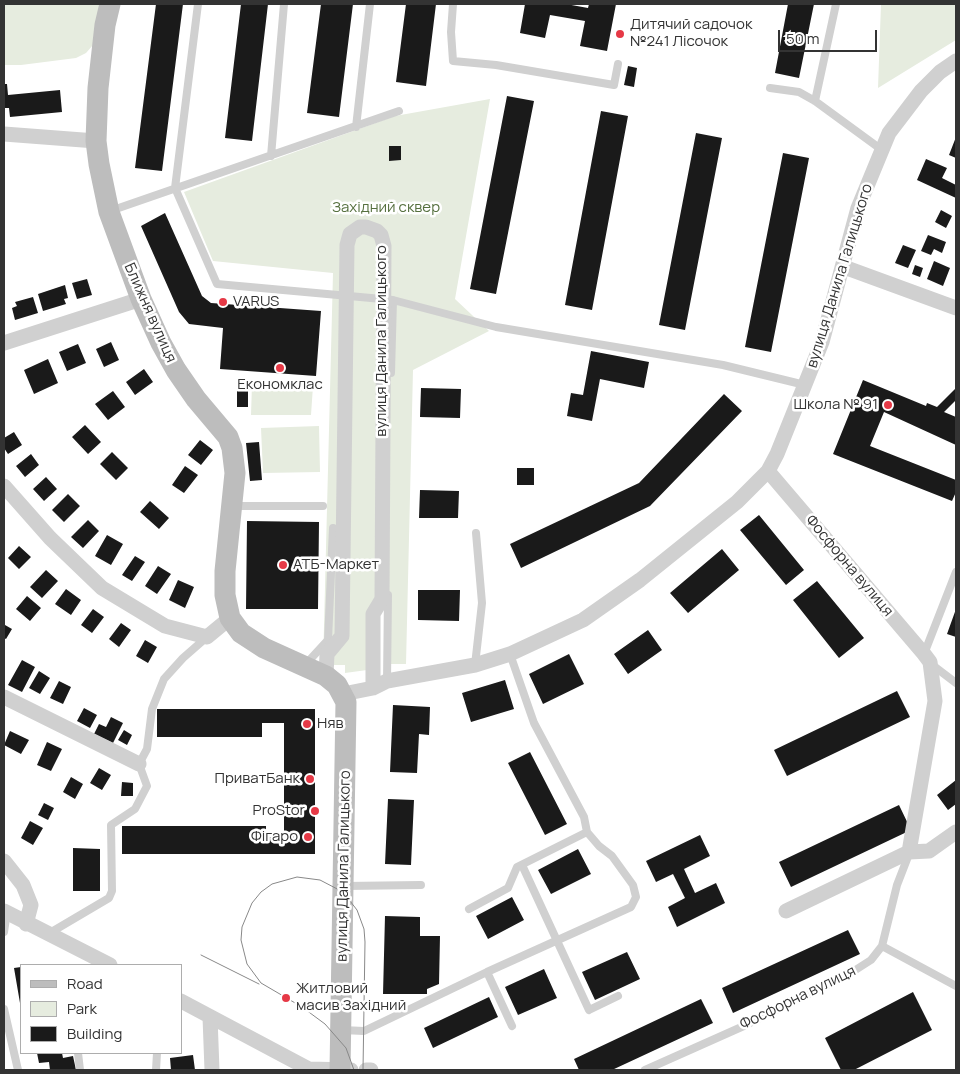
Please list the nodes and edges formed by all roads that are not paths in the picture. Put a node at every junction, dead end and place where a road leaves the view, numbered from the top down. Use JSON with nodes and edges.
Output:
{"nodes":[{"id":1,"x":110,"y":4,"type":"edge"},
{"id":2,"x":198,"y":4,"type":"edge"},
{"id":3,"x":284,"y":4,"type":"edge"},
{"id":4,"x":370,"y":4,"type":"edge"},
{"id":5,"x":454,"y":4,"type":"edge"},
{"id":6,"x":836,"y":4,"type":"edge"},
{"id":7,"x":956,"y":62,"type":"edge"},
{"id":8,"x":618,"y":64,"type":"dead end"},
{"id":9,"x":770,"y":88,"type":"dead end"},
{"id":10,"x":816,"y":101,"type":"junction"},
{"id":11,"x":399,"y":111,"type":"dead end"},
{"id":12,"x":356,"y":127,"type":"junction"},
{"id":13,"x":4,"y":134,"type":"edge"},
{"id":14,"x":96,"y":141,"type":"junction"},
{"id":15,"x":882,"y":150,"type":"junction"},
{"id":16,"x":271,"y":156,"type":"junction"},
{"id":17,"x":175,"y":188,"type":"junction"},
{"id":18,"x":108,"y":212,"type":"junction"},
{"id":19,"x":844,"y":267,"type":"junction"},
{"id":20,"x":346,"y":296,"type":"junction"},
{"id":21,"x":141,"y":299,"type":"junction"},
{"id":22,"x":388,"y":300,"type":"junction"},
{"id":23,"x":956,"y":308,"type":"edge"},
{"id":24,"x":4,"y":342,"type":"edge"},
{"id":25,"x":805,"y":385,"type":"junction"},
{"id":26,"x":768,"y":471,"type":"junction"},
{"id":27,"x":4,"y":486,"type":"edge"},
{"id":28,"x":231,"y":506,"type":"junction"},
{"id":29,"x":323,"y":506,"type":"dead end"},
{"id":30,"x":333,"y":528,"type":"dead end"},
{"id":31,"x":476,"y":533,"type":"dead end"},
{"id":32,"x":956,"y":572,"type":"edge"},
{"id":33,"x":230,"y":618,"type":"junction"},
{"id":34,"x":207,"y":638,"type":"junction"},
{"id":35,"x":510,"y":654,"type":"junction"},
{"id":36,"x":927,"y":658,"type":"junction"},
{"id":37,"x":475,"y":665,"type":"junction"},
{"id":38,"x":303,"y":667,"type":"junction"},
{"id":39,"x":326,"y":676,"type":"junction"},
{"id":40,"x":387,"y":681,"type":"junction"},
{"id":41,"x":956,"y":683,"type":"edge"},
{"id":42,"x":373,"y":688,"type":"junction"},
{"id":43,"x":343,"y":694,"type":"junction"},
{"id":44,"x":4,"y":697,"type":"edge"},
{"id":45,"x":139,"y":764,"type":"junction"},
{"id":46,"x":586,"y":832,"type":"junction"},
{"id":47,"x":956,"y":832,"type":"edge"},
{"id":48,"x":910,"y":852,"type":"junction"},
{"id":49,"x":4,"y":861,"type":"edge"},
{"id":50,"x":522,"y":865,"type":"junction"},
{"id":51,"x":421,"y":885,"type":"dead end"},
{"id":52,"x":344,"y":886,"type":"junction"},
{"id":53,"x":469,"y":909,"type":"dead end"},
{"id":54,"x":786,"y":911,"type":"dead end"},
{"id":55,"x":5,"y":912,"type":"edge"},
{"id":56,"x":26,"y":924,"type":"junction"},
{"id":57,"x":4,"y":932,"type":"edge"},
{"id":58,"x":48,"y":934,"type":"junction"},
{"id":59,"x":557,"y":940,"type":"junction"},
{"id":60,"x":882,"y":946,"type":"junction"},
{"id":61,"x":100,"y":963,"type":"edge"},
{"id":62,"x":487,"y":972,"type":"junction"},
{"id":63,"x":956,"y":986,"type":"edge"},
{"id":64,"x":618,"y":996,"type":"dead end"},
{"id":65,"x":182,"y":1003,"type":"edge"},
{"id":66,"x":4,"y":1010,"type":"edge"},
{"id":67,"x":210,"y":1017,"type":"junction"},
{"id":68,"x":512,"y":1026,"type":"dead end"},
{"id":69,"x":341,"y":1030,"type":"junction"},
{"id":70,"x":78,"y":1054,"type":"edge"},
{"id":71,"x":157,"y":1054,"type":"edge"},
{"id":72,"x":18,"y":1070,"type":"edge"},
{"id":73,"x":80,"y":1070,"type":"edge"},
{"id":74,"x":156,"y":1070,"type":"edge"},
{"id":75,"x":212,"y":1070,"type":"edge"},
{"id":76,"x":340,"y":1070,"type":"edge"},
{"id":77,"x":352,"y":1070,"type":"edge"},
{"id":78,"x":366,"y":1070,"type":"edge"},
{"id":79,"x":371,"y":1070,"type":"edge"},
{"id":80,"x":645,"y":1070,"type":"edge"}],
"edges":[{"from":1,"to":14,"type":"street","name":"Ближня вулиця"},
{"from":2,"to":17,"type":"lane"},
{"from":3,"to":16,"type":"lane"},
{"from":4,"to":12,"type":"lane"},
{"from":5,"to":8,"type":"lane"},
{"from":6,"to":10,"type":"lane"},
{"from":7,"to":15,"type":"street","name":"вулиця Данила Галицького"},
{"from":9,"to":10,"type":"lane"},
{"from":10,"to":15,"type":"lane"},
{"from":11,"to":12,"type":"lane"},
{"from":12,"to":16,"type":"lane"},
{"from":13,"to":14,"type":"street"},
{"from":14,"to":18,"type":"street","name":"Ближня вулиця"},
{"from":15,"to":19,"type":"street","name":"вулиця Данила Галицького"},
{"from":16,"to":17,"type":"lane"},
{"from":17,"to":18,"type":"lane"},
{"from":17,"to":20,"type":"lane"},
{"from":18,"to":21,"type":"street","name":"Ближня вулиця"},
{"from":19,"to":23,"type":"street"},
{"from":19,"to":25,"type":"street","name":"вулиця Данила Галицького"},
{"from":20,"to":22,"type":"lane"},
{"from":20,"to":22,"type":"street","name":"вулиця Данила Галицького"},
{"from":20,"to":39,"type":"street","name":"вулиця Данила Галицького"},
{"from":21,"to":24,"type":"street"},
{"from":21,"to":28,"type":"street","name":"Ближня вулиця"},
{"from":22,"to":25,"type":"lane"},
{"from":22,"to":40,"type":"lane"},
{"from":22,"to":42,"type":"street","name":"вулиця Данила Галицького"},
{"from":25,"to":26,"type":"street","name":"вулиця Данила Галицького"},
{"from":26,"to":35,"type":"street","name":"вулиця Данила Галицького"},
{"from":26,"to":36,"type":"street","name":"Фосфорна вулиця"},
{"from":27,"to":34,"type":"street"},
{"from":28,"to":29,"type":"lane"},
{"from":28,"to":33,"type":"street","name":"Ближня вулиця"},
{"from":30,"to":38,"type":"lane"},
{"from":31,"to":37,"type":"lane"},
{"from":32,"to":36,"type":"lane"},
{"from":33,"to":34,"type":"street"},
{"from":33,"to":38,"type":"street","name":"Ближня вулиця"},
{"from":34,"to":45,"type":"lane"},
{"from":35,"to":37,"type":"street","name":"вулиця Данила Галицького"},
{"from":35,"to":46,"type":"lane"},
{"from":36,"to":41,"type":"lane","name":"Фосфорна вулиця"},
{"from":36,"to":48,"type":"street","name":"Фосфорна вулиця"},
{"from":37,"to":40,"type":"street","name":"вулиця Данила Галицького"},
{"from":38,"to":39,"type":"street","name":"Ближня вулиця"},
{"from":39,"to":43,"type":"street","name":"Ближня вулиця"},
{"from":40,"to":42,"type":"street","name":"вулиця Данила Галицького"},
{"from":42,"to":43,"type":"street","name":"вулиця Данила Галицького"},
{"from":43,"to":52,"type":"street","name":"вулиця Данила Галицького"},
{"from":44,"to":45,"type":"street"},
{"from":45,"to":58,"type":"lane"},
{"from":46,"to":50,"type":"lane"},
{"from":46,"to":59,"type":"lane"},
{"from":47,"to":48,"type":"street"},
{"from":48,"to":54,"type":"street"},
{"from":48,"to":60,"type":"lane","name":"Фосфорна вулиця"},
{"from":49,"to":56,"type":"street"},
{"from":50,"to":53,"type":"lane"},
{"from":50,"to":59,"type":"lane"},
{"from":51,"to":52,"type":"lane"},
{"from":52,"to":69,"type":"street","name":"вулиця Данила Галицького"},
{"from":55,"to":56,"type":"street"},
{"from":55,"to":57,"type":"lane"},
{"from":56,"to":58,"type":"street"},
{"from":58,"to":61,"type":"street"},
{"from":59,"to":62,"type":"lane"},
{"from":59,"to":64,"type":"lane"},
{"from":60,"to":63,"type":"lane"},
{"from":60,"to":80,"type":"lane","name":"Фосфорна вулиця"},
{"from":62,"to":68,"type":"lane"},
{"from":62,"to":69,"type":"lane"},
{"from":65,"to":67,"type":"street"},
{"from":66,"to":72,"type":"lane"},
{"from":67,"to":75,"type":"street"},
{"from":67,"to":76,"type":"street"},
{"from":69,"to":76,"type":"street","name":"вулиця Данила Галицького"},
{"from":70,"to":73,"type":"lane"},
{"from":71,"to":74,"type":"lane"},
{"from":76,"to":77,"type":"street"},
{"from":78,"to":79,"type":"street"}]}
